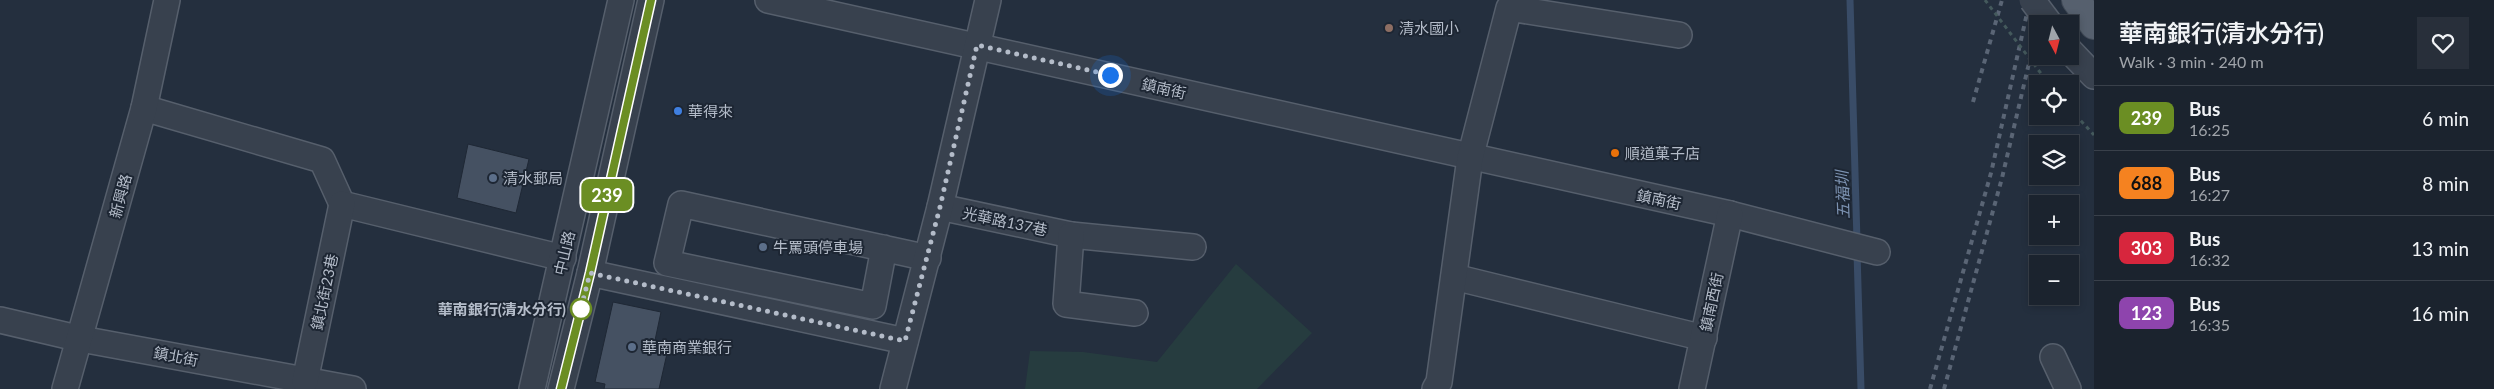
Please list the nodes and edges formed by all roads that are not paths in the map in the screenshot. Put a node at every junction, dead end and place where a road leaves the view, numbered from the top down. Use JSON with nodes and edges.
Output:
{"nodes":[{"id":1,"x":167,"y":0,"type":"edge"},
{"id":2,"x":621,"y":0,"type":"edge"},
{"id":3,"x":651,"y":0,"type":"edge"},
{"id":4,"x":768,"y":0,"type":"edge"},
{"id":5,"x":988,"y":0,"type":"edge"},
{"id":6,"x":2032,"y":0,"type":"edge"},
{"id":7,"x":2076,"y":0,"type":"edge"},
{"id":8,"x":2043,"y":15,"type":"edge"},
{"id":9,"x":2094,"y":25,"type":"edge"},
{"id":10,"x":1678,"y":35,"type":"dead end"},
{"id":11,"x":977,"y":45,"type":"junction"},
{"id":12,"x":2079,"y":60,"type":"edge"},
{"id":13,"x":2094,"y":76,"type":"edge"},
{"id":14,"x":144,"y":108,"type":"junction"},
{"id":15,"x":1470,"y":158,"type":"junction"},
{"id":16,"x":342,"y":204,"type":"junction"},
{"id":17,"x":940,"y":207,"type":"junction"},
{"id":18,"x":1730,"y":214,"type":"junction"},
{"id":19,"x":1071,"y":235,"type":"junction"},
{"id":20,"x":884,"y":248,"type":"junction"},
{"id":21,"x":1193,"y":248,"type":"dead end"},
{"id":22,"x":1864,"y":248,"type":"dead end"},
{"id":23,"x":563,"y":258,"type":"junction"},
{"id":24,"x":928,"y":258,"type":"junction"},
{"id":25,"x":590,"y":273,"type":"junction"},
{"id":26,"x":1454,"y":277,"type":"junction"},
{"id":27,"x":1134,"y":313,"type":"dead end"},
{"id":28,"x":0,"y":320,"type":"edge"},
{"id":29,"x":1704,"y":338,"type":"junction"},
{"id":30,"x":80,"y":339,"type":"junction"},
{"id":31,"x":905,"y":341,"type":"junction"},
{"id":32,"x":2053,"y":357,"type":"dead end"},
{"id":33,"x":305,"y":381,"type":"junction"},
{"id":34,"x":65,"y":389,"type":"edge"},
{"id":35,"x":353,"y":389,"type":"edge"},
{"id":36,"x":532,"y":389,"type":"edge"},
{"id":37,"x":561,"y":389,"type":"edge"},
{"id":38,"x":893,"y":389,"type":"edge"},
{"id":39,"x":1435,"y":389,"type":"edge"},
{"id":40,"x":1692,"y":389,"type":"edge"},
{"id":41,"x":2068,"y":389,"type":"edge"}],
"edges":[{"from":1,"to":14,"type":"street","name":"新興路"},
{"from":2,"to":23,"type":"street","name":"中山路"},
{"from":3,"to":25,"type":"street","name":"中山路"},
{"from":4,"to":11,"type":"street","name":"鎮南街"},
{"from":5,"to":11,"type":"street"},
{"from":6,"to":8,"type":"street","bridge":true},
{"from":7,"to":9,"type":"main road"},
{"from":10,"to":15,"type":"street"},
{"from":11,"to":15,"type":"street","name":"鎮南街"},
{"from":11,"to":17,"type":"street"},
{"from":12,"to":13,"type":"street"},
{"from":14,"to":16,"type":"street"},
{"from":14,"to":30,"type":"street","name":"新興路"},
{"from":15,"to":18,"type":"street","name":"鎮南街"},
{"from":15,"to":26,"type":"street"},
{"from":16,"to":23,"type":"street"},
{"from":16,"to":33,"type":"street","name":"鎮北街23巷"},
{"from":17,"to":19,"type":"street","name":"光華路137巷"},
{"from":17,"to":24,"type":"street"},
{"from":18,"to":22,"type":"street","name":"鎮南街"},
{"from":18,"to":29,"type":"street","name":"鎮南西街"},
{"from":19,"to":21,"type":"street","name":"光華路137巷"},
{"from":19,"to":27,"type":"street"},
{"from":20,"to":20,"type":"street"},
{"from":20,"to":24,"type":"street"},
{"from":23,"to":36,"type":"street","name":"中山路"},
{"from":24,"to":31,"type":"street"},
{"from":25,"to":31,"type":"street"},
{"from":25,"to":37,"type":"street","name":"中山路"},
{"from":26,"to":29,"type":"street"},
{"from":26,"to":39,"type":"street"},
{"from":28,"to":30,"type":"street","name":"鎮北街"},
{"from":29,"to":40,"type":"street","name":"鎮南西街"},
{"from":30,"to":33,"type":"street","name":"鎮北街"},
{"from":30,"to":34,"type":"street","name":"新興路"},
{"from":31,"to":38,"type":"street"},
{"from":32,"to":41,"type":"street"},
{"from":33,"to":35,"type":"street","name":"鎮北街"}]}
